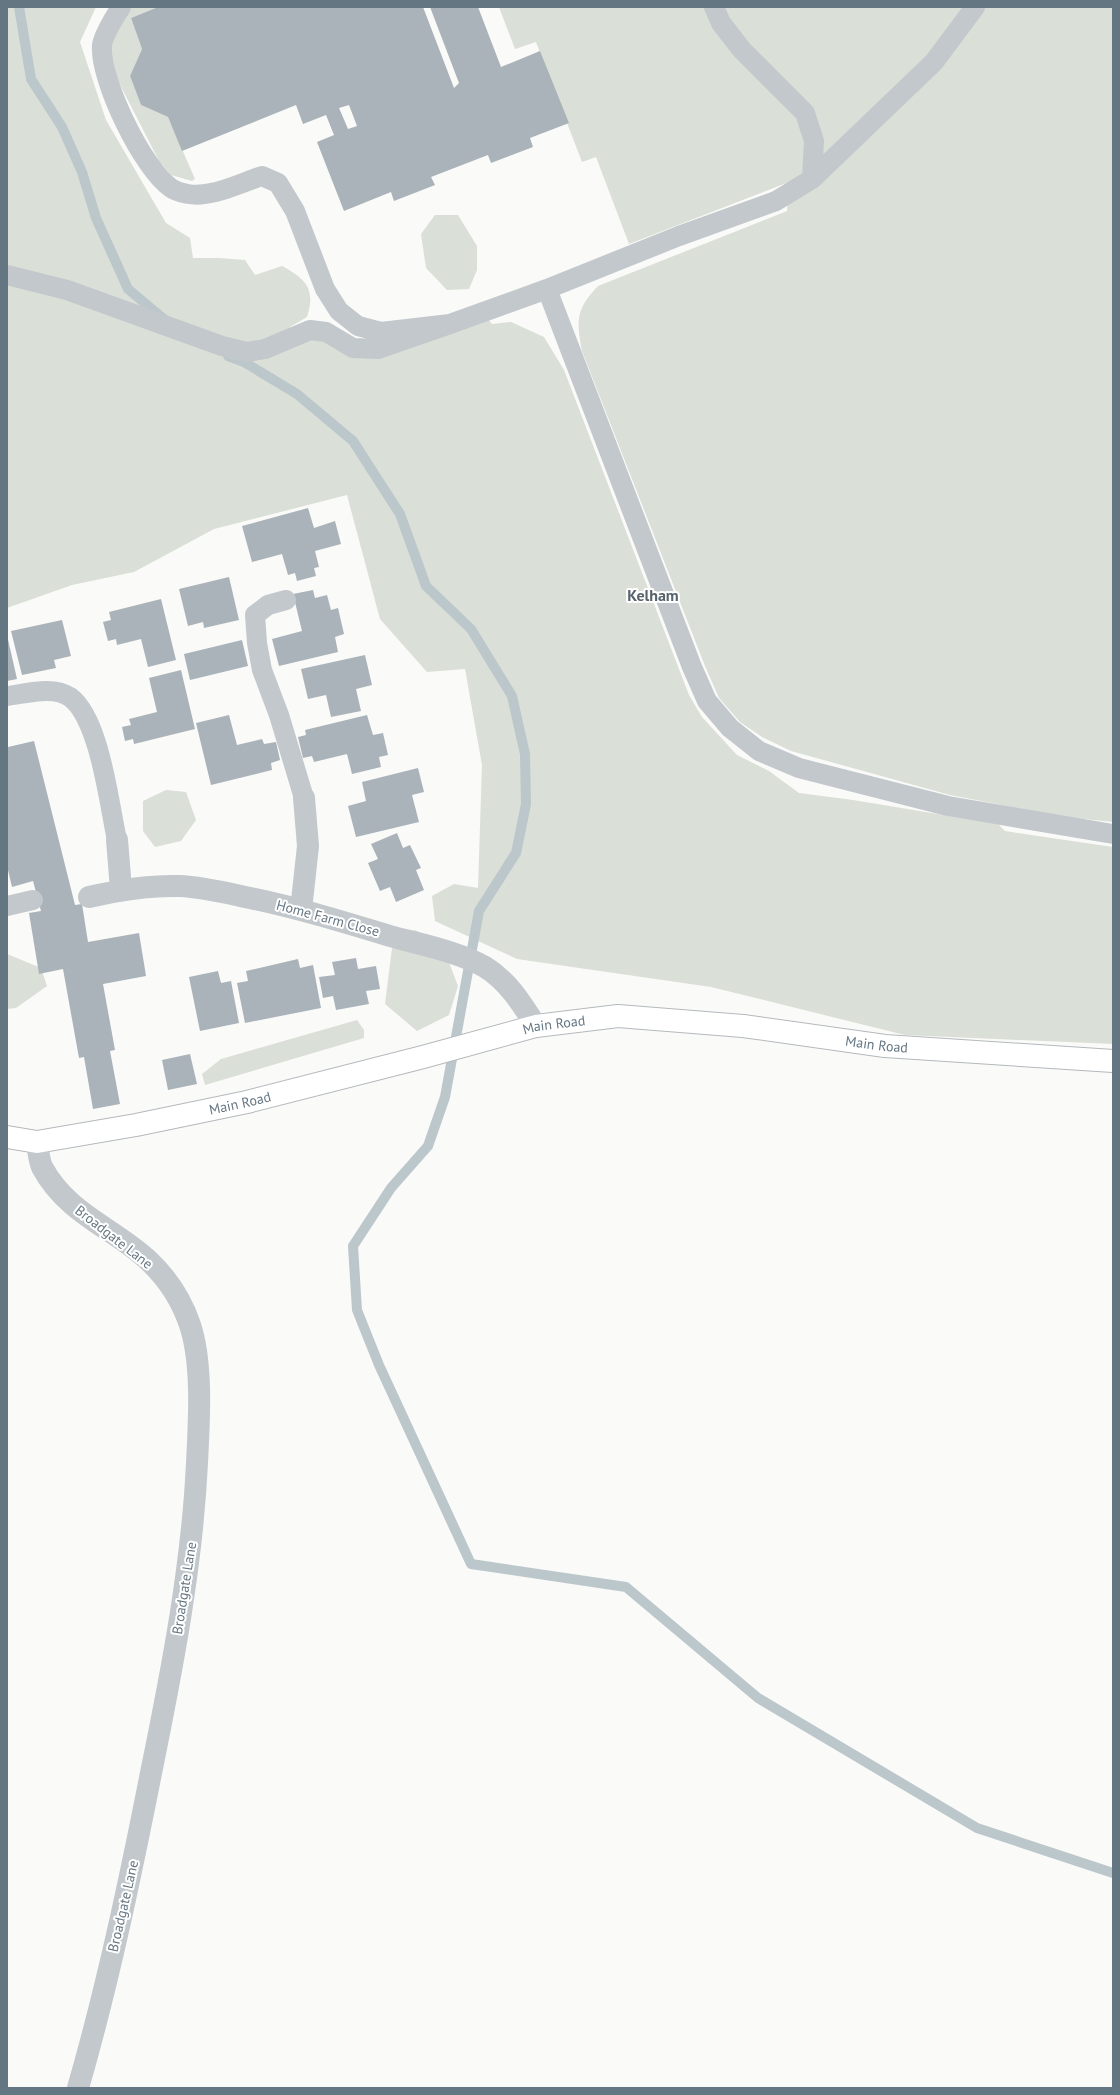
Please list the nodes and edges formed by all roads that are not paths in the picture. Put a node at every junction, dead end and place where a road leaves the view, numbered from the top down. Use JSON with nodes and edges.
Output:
{"nodes":[{"id":1,"x":121,"y":7,"type":"edge"},
{"id":2,"x":714,"y":7,"type":"edge"},
{"id":3,"x":975,"y":7,"type":"edge"},
{"id":4,"x":812,"y":178,"type":"junction"},
{"id":5,"x":7,"y":275,"type":"edge"},
{"id":6,"x":547,"y":289,"type":"junction"},
{"id":7,"x":450,"y":324,"type":"junction"},
{"id":8,"x":286,"y":600,"type":"dead end"},
{"id":9,"x":7,"y":696,"type":"edge"},
{"id":10,"x":304,"y":798,"type":"joint"},
{"id":11,"x":1113,"y":834,"type":"edge"},
{"id":12,"x":117,"y":840,"type":"joint"},
{"id":13,"x":121,"y":889,"type":"junction"},
{"id":14,"x":89,"y":897,"type":"dead end"},
{"id":15,"x":33,"y":900,"type":"dead end"},
{"id":16,"x":7,"y":906,"type":"edge"},
{"id":17,"x":301,"y":910,"type":"junction"},
{"id":18,"x":536,"y":1026,"type":"junction"},
{"id":19,"x":1113,"y":1061,"type":"edge"},
{"id":20,"x":7,"y":1137,"type":"edge"},
{"id":21,"x":37,"y":1142,"type":"junction"},
{"id":22,"x":78,"y":2088,"type":"edge"}],
"edges":[{"from":1,"to":7,"type":"lane"},
{"from":2,"to":4,"type":"lane"},
{"from":3,"to":4,"type":"lane"},
{"from":4,"to":6,"type":"lane"},
{"from":5,"to":7,"type":"lane"},
{"from":6,"to":7,"type":"lane"},
{"from":6,"to":11,"type":"lane"},
{"from":8,"to":10,"type":"lane"},
{"from":9,"to":12,"type":"lane"},
{"from":10,"to":17,"type":"street"},
{"from":12,"to":13,"type":"street"},
{"from":13,"to":14,"type":"street","name":"Home Farm Close"},
{"from":13,"to":17,"type":"street","name":"Home Farm Close"},
{"from":15,"to":16,"type":"lane"},
{"from":17,"to":18,"type":"street","name":"Home Farm Close"},
{"from":18,"to":19,"type":"highway","name":"Main Road"},
{"from":18,"to":21,"type":"highway","name":"Main Road"},
{"from":20,"to":21,"type":"highway","name":"Main Road"},
{"from":21,"to":22,"type":"street","name":"Broadgate Lane"}]}
